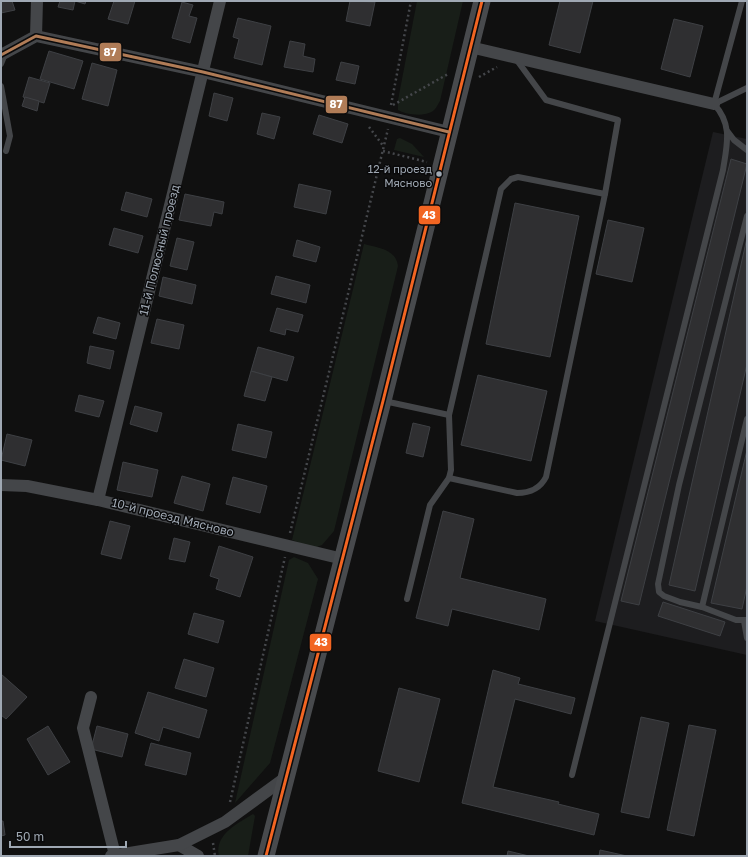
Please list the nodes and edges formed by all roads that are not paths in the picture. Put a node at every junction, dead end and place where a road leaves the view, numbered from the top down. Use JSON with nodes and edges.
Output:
{"nodes":[{"id":1,"x":37,"y":1,"type":"edge"},
{"id":2,"x":220,"y":1,"type":"edge"},
{"id":3,"x":482,"y":1,"type":"edge"},
{"id":4,"x":742,"y":1,"type":"edge"},
{"id":5,"x":36,"y":36,"type":"junction"},
{"id":6,"x":470,"y":47,"type":"junction"},
{"id":7,"x":2,"y":58,"type":"edge"},
{"id":8,"x":516,"y":58,"type":"junction"},
{"id":9,"x":203,"y":72,"type":"junction"},
{"id":10,"x":1,"y":86,"type":"edge"},
{"id":11,"x":747,"y":88,"type":"edge"},
{"id":12,"x":714,"y":104,"type":"junction"},
{"id":13,"x":450,"y":132,"type":"junction"},
{"id":14,"x":728,"y":132,"type":"junction"},
{"id":15,"x":747,"y":150,"type":"edge"},
{"id":16,"x":6,"y":151,"type":"dead end"},
{"id":17,"x":605,"y":194,"type":"junction"},
{"id":18,"x":747,"y":216,"type":"edge"},
{"id":19,"x":383,"y":401,"type":"junction"},
{"id":20,"x":449,"y":415,"type":"junction"},
{"id":21,"x":747,"y":419,"type":"edge"},
{"id":22,"x":449,"y":478,"type":"junction"},
{"id":23,"x":1,"y":485,"type":"edge"},
{"id":24,"x":98,"y":500,"type":"junction"},
{"id":25,"x":343,"y":559,"type":"junction"},
{"id":26,"x":407,"y":599,"type":"dead end"},
{"id":27,"x":702,"y":607,"type":"junction"},
{"id":28,"x":746,"y":621,"type":"edge"},
{"id":29,"x":747,"y":638,"type":"edge"},
{"id":30,"x":91,"y":697,"type":"dead end"},
{"id":31,"x":572,"y":775,"type":"dead end"},
{"id":32,"x":285,"y":778,"type":"junction"},
{"id":33,"x":179,"y":845,"type":"junction"},
{"id":34,"x":113,"y":855,"type":"edge"},
{"id":35,"x":198,"y":856,"type":"edge"},
{"id":36,"x":266,"y":856,"type":"edge"}],
"edges":[{"from":1,"to":5,"type":"street"},
{"from":2,"to":9,"type":"street","name":"11-й Полюсный проезд"},
{"from":3,"to":6,"type":"main road"},
{"from":4,"to":12,"type":"lane"},
{"from":5,"to":7,"type":"street"},
{"from":5,"to":9,"type":"street"},
{"from":6,"to":8,"type":"street"},
{"from":6,"to":13,"type":"main road"},
{"from":8,"to":12,"type":"street"},
{"from":8,"to":17,"type":"lane"},
{"from":9,"to":13,"type":"street"},
{"from":9,"to":24,"type":"street","name":"11-й Полюсный проезд"},
{"from":10,"to":16,"type":"lane"},
{"from":11,"to":12,"type":"lane"},
{"from":12,"to":14,"type":"lane"},
{"from":13,"to":19,"type":"main road"},
{"from":14,"to":15,"type":"lane"},
{"from":14,"to":31,"type":"lane"},
{"from":17,"to":20,"type":"lane"},
{"from":17,"to":22,"type":"lane"},
{"from":18,"to":27,"type":"lane"},
{"from":19,"to":20,"type":"lane"},
{"from":19,"to":25,"type":"main road"},
{"from":20,"to":22,"type":"lane"},
{"from":21,"to":27,"type":"lane"},
{"from":22,"to":26,"type":"lane"},
{"from":23,"to":24,"type":"street","name":"10-й проезд Мясново"},
{"from":24,"to":25,"type":"street","name":"10-й проезд Мясново"},
{"from":25,"to":32,"type":"main road"},
{"from":27,"to":28,"type":"lane"},
{"from":28,"to":29,"type":"lane"},
{"from":30,"to":34,"type":"street"},
{"from":32,"to":33,"type":"street"},
{"from":32,"to":36,"type":"main road"},
{"from":33,"to":34,"type":"street"},
{"from":33,"to":35,"type":"street"}]}
